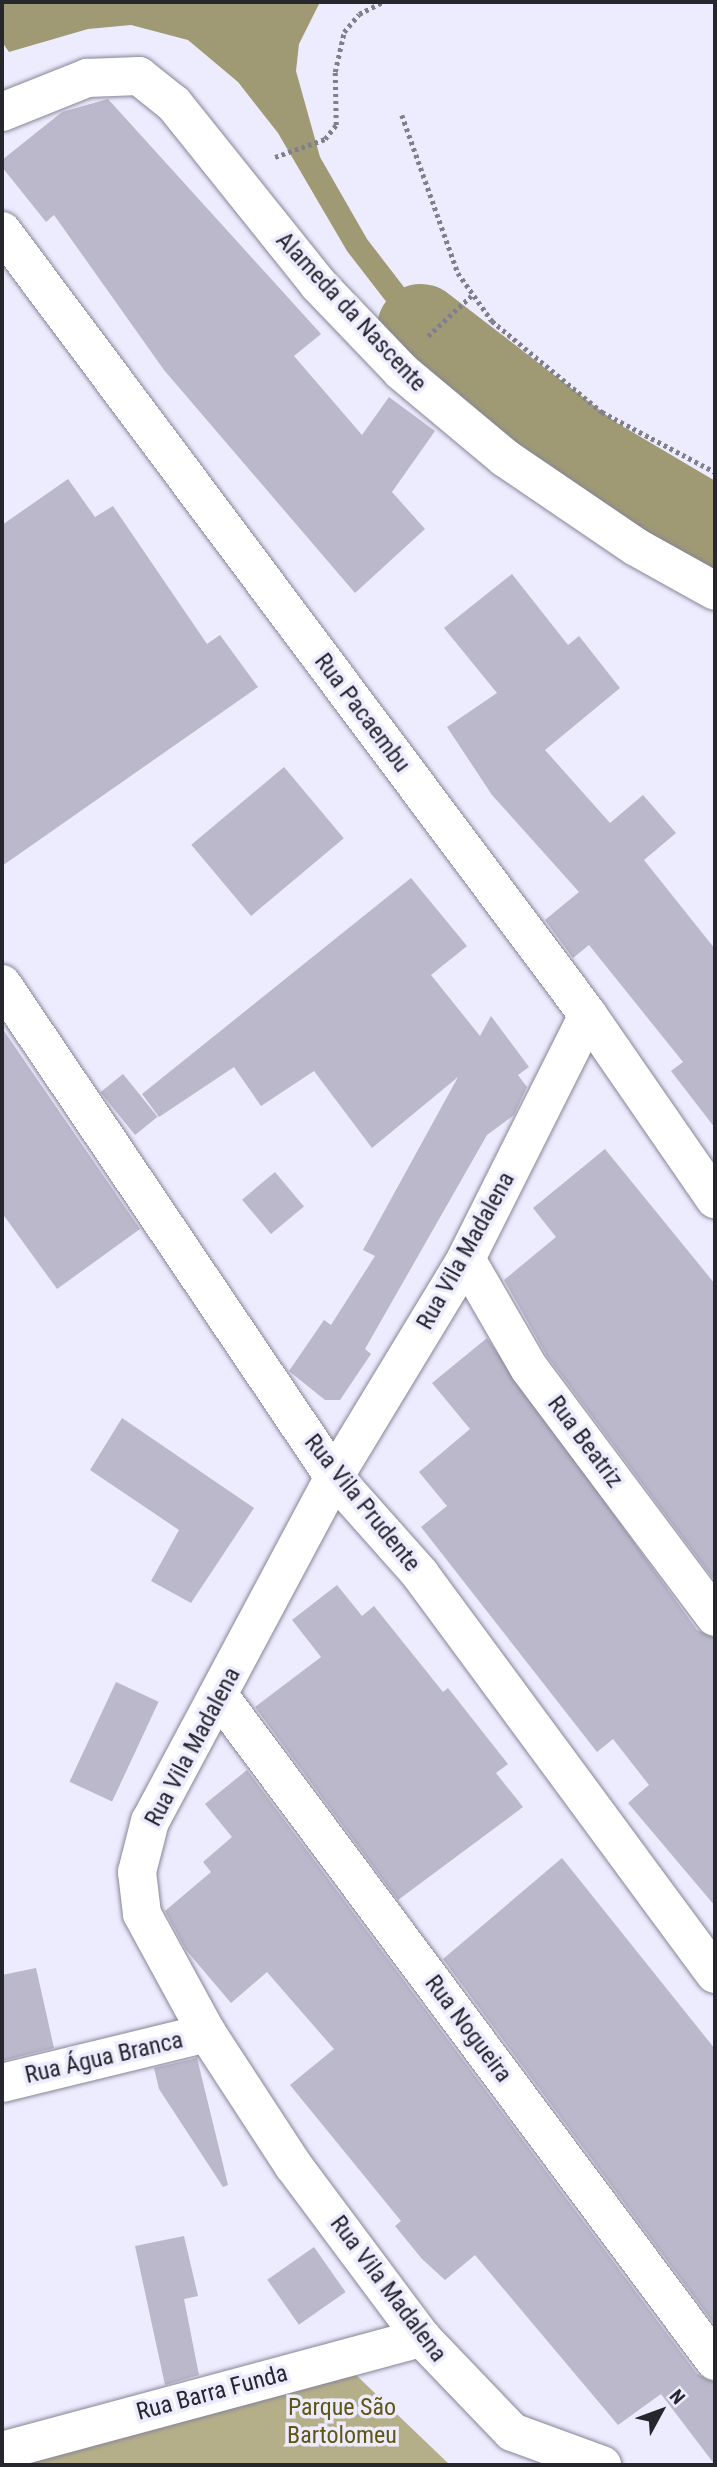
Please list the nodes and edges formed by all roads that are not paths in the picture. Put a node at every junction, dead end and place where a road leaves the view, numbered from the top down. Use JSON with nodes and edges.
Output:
{"nodes":[{"id":1,"x":2,"y":112,"type":"edge"},
{"id":2,"x":2,"y":231,"type":"edge"},
{"id":3,"x":715,"y":591,"type":"edge"},
{"id":4,"x":2,"y":984,"type":"edge"},
{"id":5,"x":588,"y":1015,"type":"junction"},
{"id":6,"x":715,"y":1199,"type":"edge"},
{"id":7,"x":466,"y":1259,"type":"junction"},
{"id":8,"x":334,"y":1477,"type":"junction"},
{"id":9,"x":715,"y":1618,"type":"edge"},
{"id":10,"x":220,"y":1698,"type":"junction"},
{"id":11,"x":715,"y":1974,"type":"edge"},
{"id":12,"x":206,"y":2033,"type":"junction"},
{"id":13,"x":2,"y":2083,"type":"edge"},
{"id":14,"x":422,"y":2338,"type":"junction"},
{"id":15,"x":715,"y":2361,"type":"edge"},
{"id":16,"x":2,"y":2451,"type":"edge"},
{"id":17,"x":603,"y":2465,"type":"edge"}],
"edges":[{"from":1,"to":3,"type":"street","name":"Alameda da Nascente"},
{"from":2,"to":5,"type":"street","name":"Rua Pacaembu"},
{"from":4,"to":8,"type":"street","name":"Rua Vila Prudente"},
{"from":5,"to":6,"type":"street","name":"Rua Pacaembu"},
{"from":5,"to":7,"type":"street","name":"Rua Vila Madalena"},
{"from":7,"to":8,"type":"street","name":"Rua Vila Madalena"},
{"from":7,"to":9,"type":"street","name":"Rua Beatriz"},
{"from":8,"to":10,"type":"street","name":"Rua Vila Madalena"},
{"from":8,"to":11,"type":"street","name":"Rua Vila Prudente"},
{"from":10,"to":12,"type":"street","name":"Rua Vila Madalena"},
{"from":10,"to":15,"type":"street","name":"Rua Nogueira"},
{"from":12,"to":13,"type":"street","name":"Rua Água Branca"},
{"from":12,"to":14,"type":"street","name":"Rua Vila Madalena"},
{"from":14,"to":16,"type":"street","name":"Rua Barra Funda"},
{"from":14,"to":17,"type":"street","name":"Rua Vila Madalena"}]}
